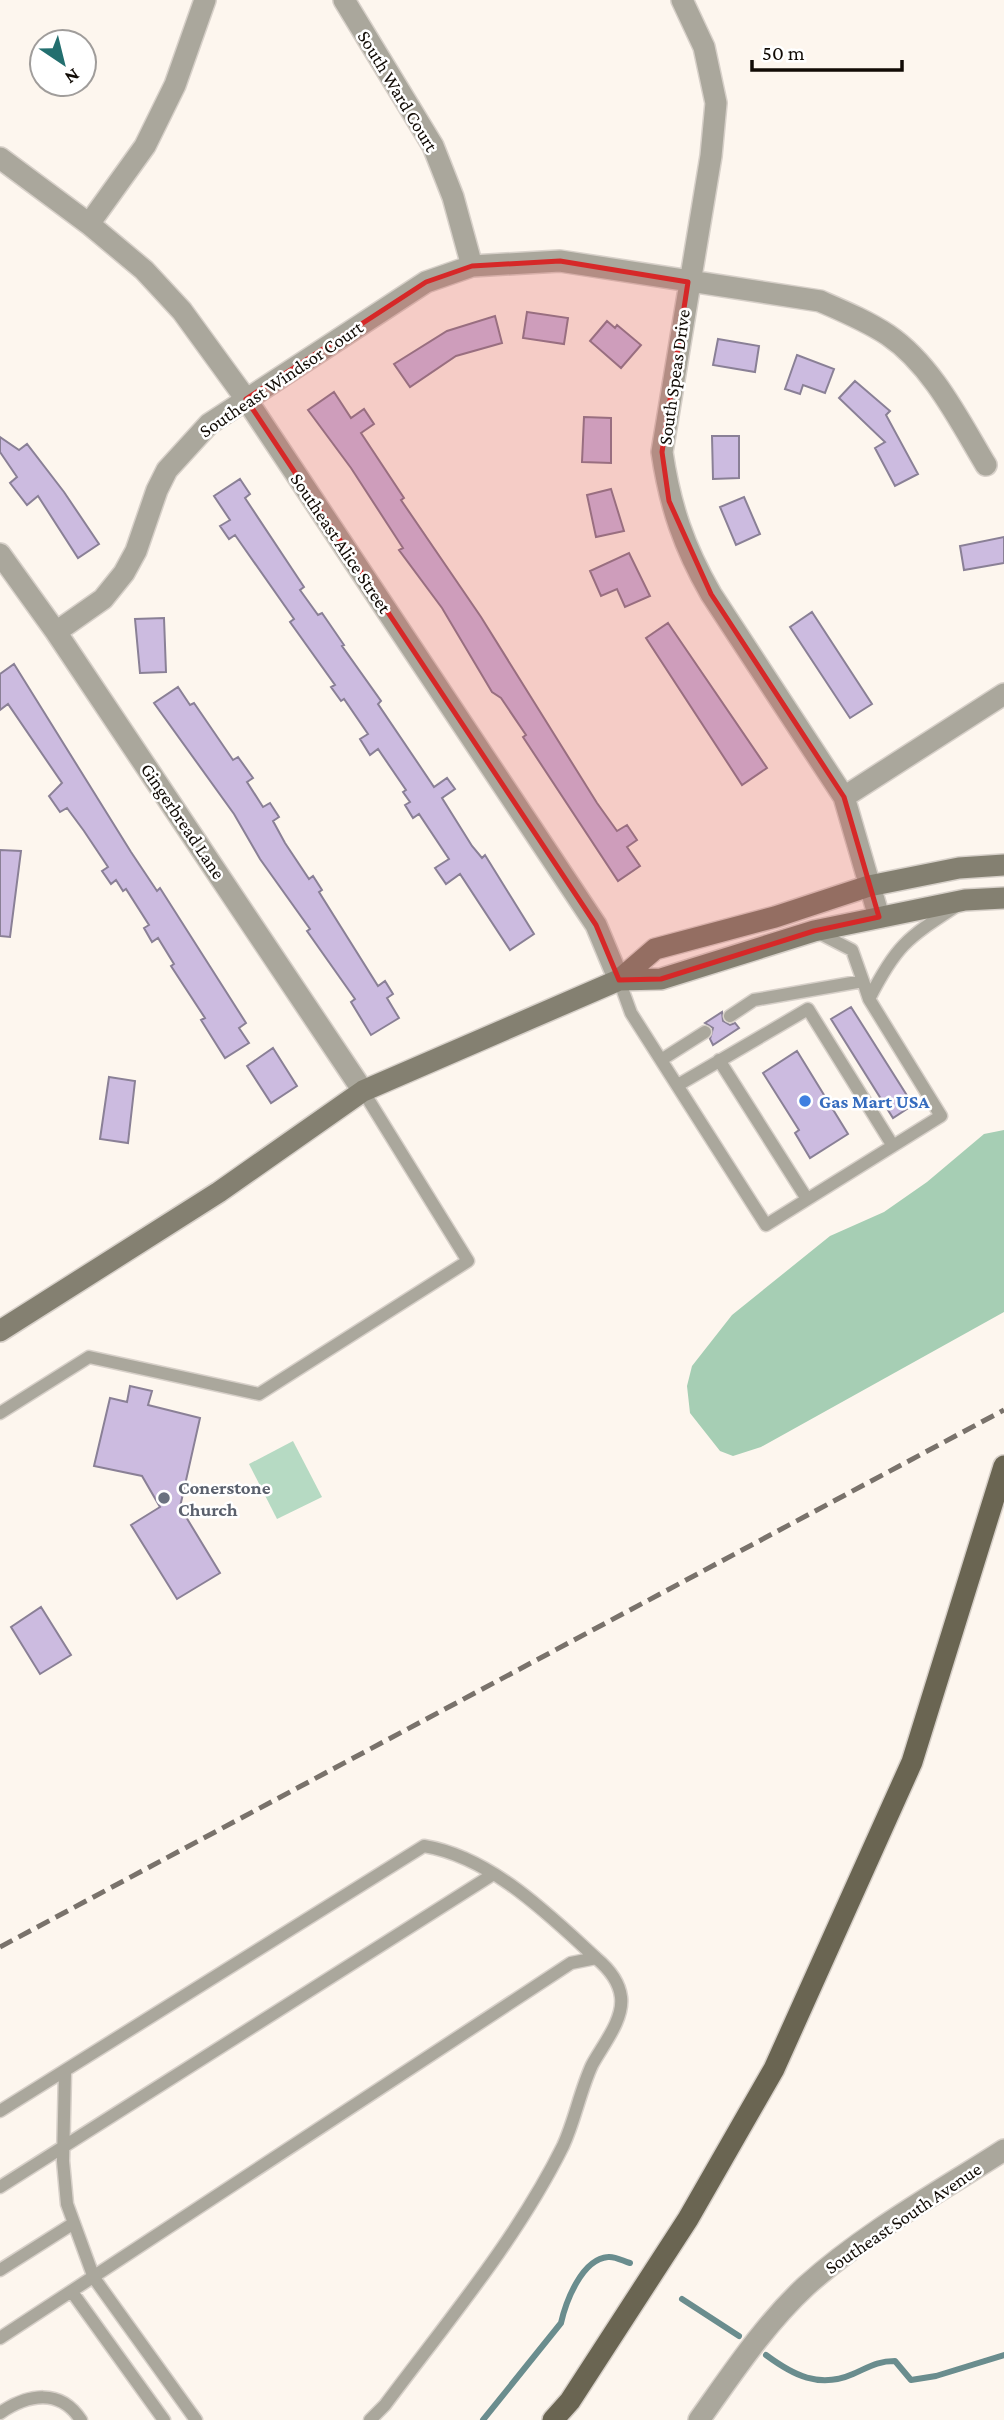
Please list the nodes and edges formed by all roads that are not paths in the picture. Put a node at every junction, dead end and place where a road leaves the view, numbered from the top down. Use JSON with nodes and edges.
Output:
{"nodes":[{"id":1,"x":205,"y":0,"type":"edge"},
{"id":2,"x":344,"y":0,"type":"edge"},
{"id":3,"x":682,"y":0,"type":"edge"},
{"id":4,"x":0,"y":158,"type":"edge"},
{"id":5,"x":89,"y":224,"type":"junction"},
{"id":6,"x":472,"y":266,"type":"junction"},
{"id":7,"x":688,"y":282,"type":"junction"},
{"id":8,"x":246,"y":399,"type":"junction"},
{"id":9,"x":986,"y":465,"type":"dead end"},
{"id":10,"x":0,"y":554,"type":"edge"},
{"id":11,"x":57,"y":632,"type":"junction"},
{"id":12,"x":1004,"y":694,"type":"edge"},
{"id":13,"x":844,"y":797,"type":"junction"},
{"id":14,"x":1004,"y":865,"type":"edge"},
{"id":15,"x":869,"y":886,"type":"junction"},
{"id":16,"x":1004,"y":898,"type":"edge"},
{"id":17,"x":965,"y":900,"type":"junction"},
{"id":18,"x":879,"y":917,"type":"junction"},
{"id":19,"x":814,"y":931,"type":"junction"},
{"id":20,"x":620,"y":981,"type":"junction"},
{"id":21,"x":863,"y":981,"type":"junction"},
{"id":22,"x":804,"y":992,"type":"junction"},
{"id":23,"x":869,"y":999,"type":"junction"},
{"id":24,"x":808,"y":1009,"type":"junction"},
{"id":25,"x":730,"y":1016,"type":"dead end"},
{"id":26,"x":705,"y":1032,"type":"dead end"},
{"id":27,"x":661,"y":1060,"type":"junction"},
{"id":28,"x":719,"y":1060,"type":"junction"},
{"id":29,"x":678,"y":1086,"type":"junction"},
{"id":30,"x":363,"y":1091,"type":"junction"},
{"id":31,"x":893,"y":1146,"type":"junction"},
{"id":32,"x":807,"y":1199,"type":"junction"},
{"id":33,"x":0,"y":1331,"type":"edge"},
{"id":34,"x":0,"y":1413,"type":"edge"},
{"id":35,"x":1004,"y":1466,"type":"edge"},
{"id":36,"x":492,"y":1875,"type":"junction"},
{"id":37,"x":596,"y":1958,"type":"junction"},
{"id":38,"x":65,"y":2072,"type":"junction"},
{"id":39,"x":0,"y":2111,"type":"edge"},
{"id":40,"x":64,"y":2147,"type":"junction"},
{"id":41,"x":1004,"y":2150,"type":"edge"},
{"id":42,"x":0,"y":2187,"type":"edge"},
{"id":43,"x":74,"y":2223,"type":"junction"},
{"id":44,"x":0,"y":2270,"type":"edge"},
{"id":45,"x":94,"y":2278,"type":"junction"},
{"id":46,"x":72,"y":2292,"type":"junction"},
{"id":47,"x":0,"y":2338,"type":"edge"},
{"id":48,"x":0,"y":2413,"type":"edge"},
{"id":49,"x":81,"y":2420,"type":"edge"},
{"id":50,"x":164,"y":2420,"type":"edge"},
{"id":51,"x":195,"y":2420,"type":"edge"},
{"id":52,"x":370,"y":2420,"type":"edge"},
{"id":53,"x":554,"y":2420,"type":"edge"},
{"id":54,"x":699,"y":2420,"type":"edge"}],
"edges":[{"from":1,"to":5,"type":"street"},
{"from":2,"to":6,"type":"street","name":"South Ward Court"},
{"from":3,"to":7,"type":"street","name":"South Speas Drive"},
{"from":4,"to":5,"type":"street","name":"Southeast Alice Street"},
{"from":5,"to":8,"type":"street","name":"Southeast Alice Street"},
{"from":6,"to":7,"type":"street","name":"Southeast Windsor Court"},
{"from":6,"to":8,"type":"street","name":"Southeast Windsor Court"},
{"from":7,"to":9,"type":"street","name":"Southeast Windsor Court"},
{"from":7,"to":13,"type":"street","name":"South Speas Drive"},
{"from":8,"to":11,"type":"street","name":"Southeast Windsor Court"},
{"from":8,"to":20,"type":"street","name":"Southeast Alice Street"},
{"from":10,"to":11,"type":"street","name":"Gingerbread Lane"},
{"from":11,"to":30,"type":"street","name":"Gingerbread Lane"},
{"from":12,"to":13,"type":"street"},
{"from":13,"to":15,"type":"street","name":"South Speas Drive"},
{"from":14,"to":15,"type":"main road"},
{"from":15,"to":18,"type":"street","name":"South Speas Drive"},
{"from":15,"to":20,"type":"main road"},
{"from":16,"to":17,"type":"main road"},
{"from":17,"to":18,"type":"main road"},
{"from":17,"to":23,"type":"lane"},
{"from":18,"to":19,"type":"main road"},
{"from":19,"to":20,"type":"main road"},
{"from":19,"to":21,"type":"lane"},
{"from":20,"to":27,"type":"lane"},
{"from":20,"to":30,"type":"main road"},
{"from":21,"to":22,"type":"lane"},
{"from":21,"to":23,"type":"lane"},
{"from":22,"to":24,"type":"lane"},
{"from":22,"to":25,"type":"lane"},
{"from":23,"to":31,"type":"lane"},
{"from":24,"to":28,"type":"lane"},
{"from":24,"to":31,"type":"lane"},
{"from":26,"to":27,"type":"lane"},
{"from":27,"to":29,"type":"lane"},
{"from":28,"to":29,"type":"lane"},
{"from":28,"to":32,"type":"lane"},
{"from":29,"to":32,"type":"lane"},
{"from":30,"to":33,"type":"main road"},
{"from":30,"to":34,"type":"lane"},
{"from":31,"to":32,"type":"lane"},
{"from":35,"to":53,"type":"main road"},
{"from":36,"to":37,"type":"lane"},
{"from":36,"to":38,"type":"lane"},
{"from":36,"to":40,"type":"lane"},
{"from":37,"to":45,"type":"lane"},
{"from":37,"to":52,"type":"lane"},
{"from":38,"to":39,"type":"lane"},
{"from":38,"to":40,"type":"lane"},
{"from":40,"to":42,"type":"lane"},
{"from":40,"to":43,"type":"lane"},
{"from":41,"to":54,"type":"street","name":"Southeast South Avenue"},
{"from":43,"to":44,"type":"lane"},
{"from":43,"to":45,"type":"lane"},
{"from":45,"to":46,"type":"lane"},
{"from":45,"to":51,"type":"lane"},
{"from":46,"to":47,"type":"lane"},
{"from":46,"to":50,"type":"lane"},
{"from":48,"to":49,"type":"lane"}]}
